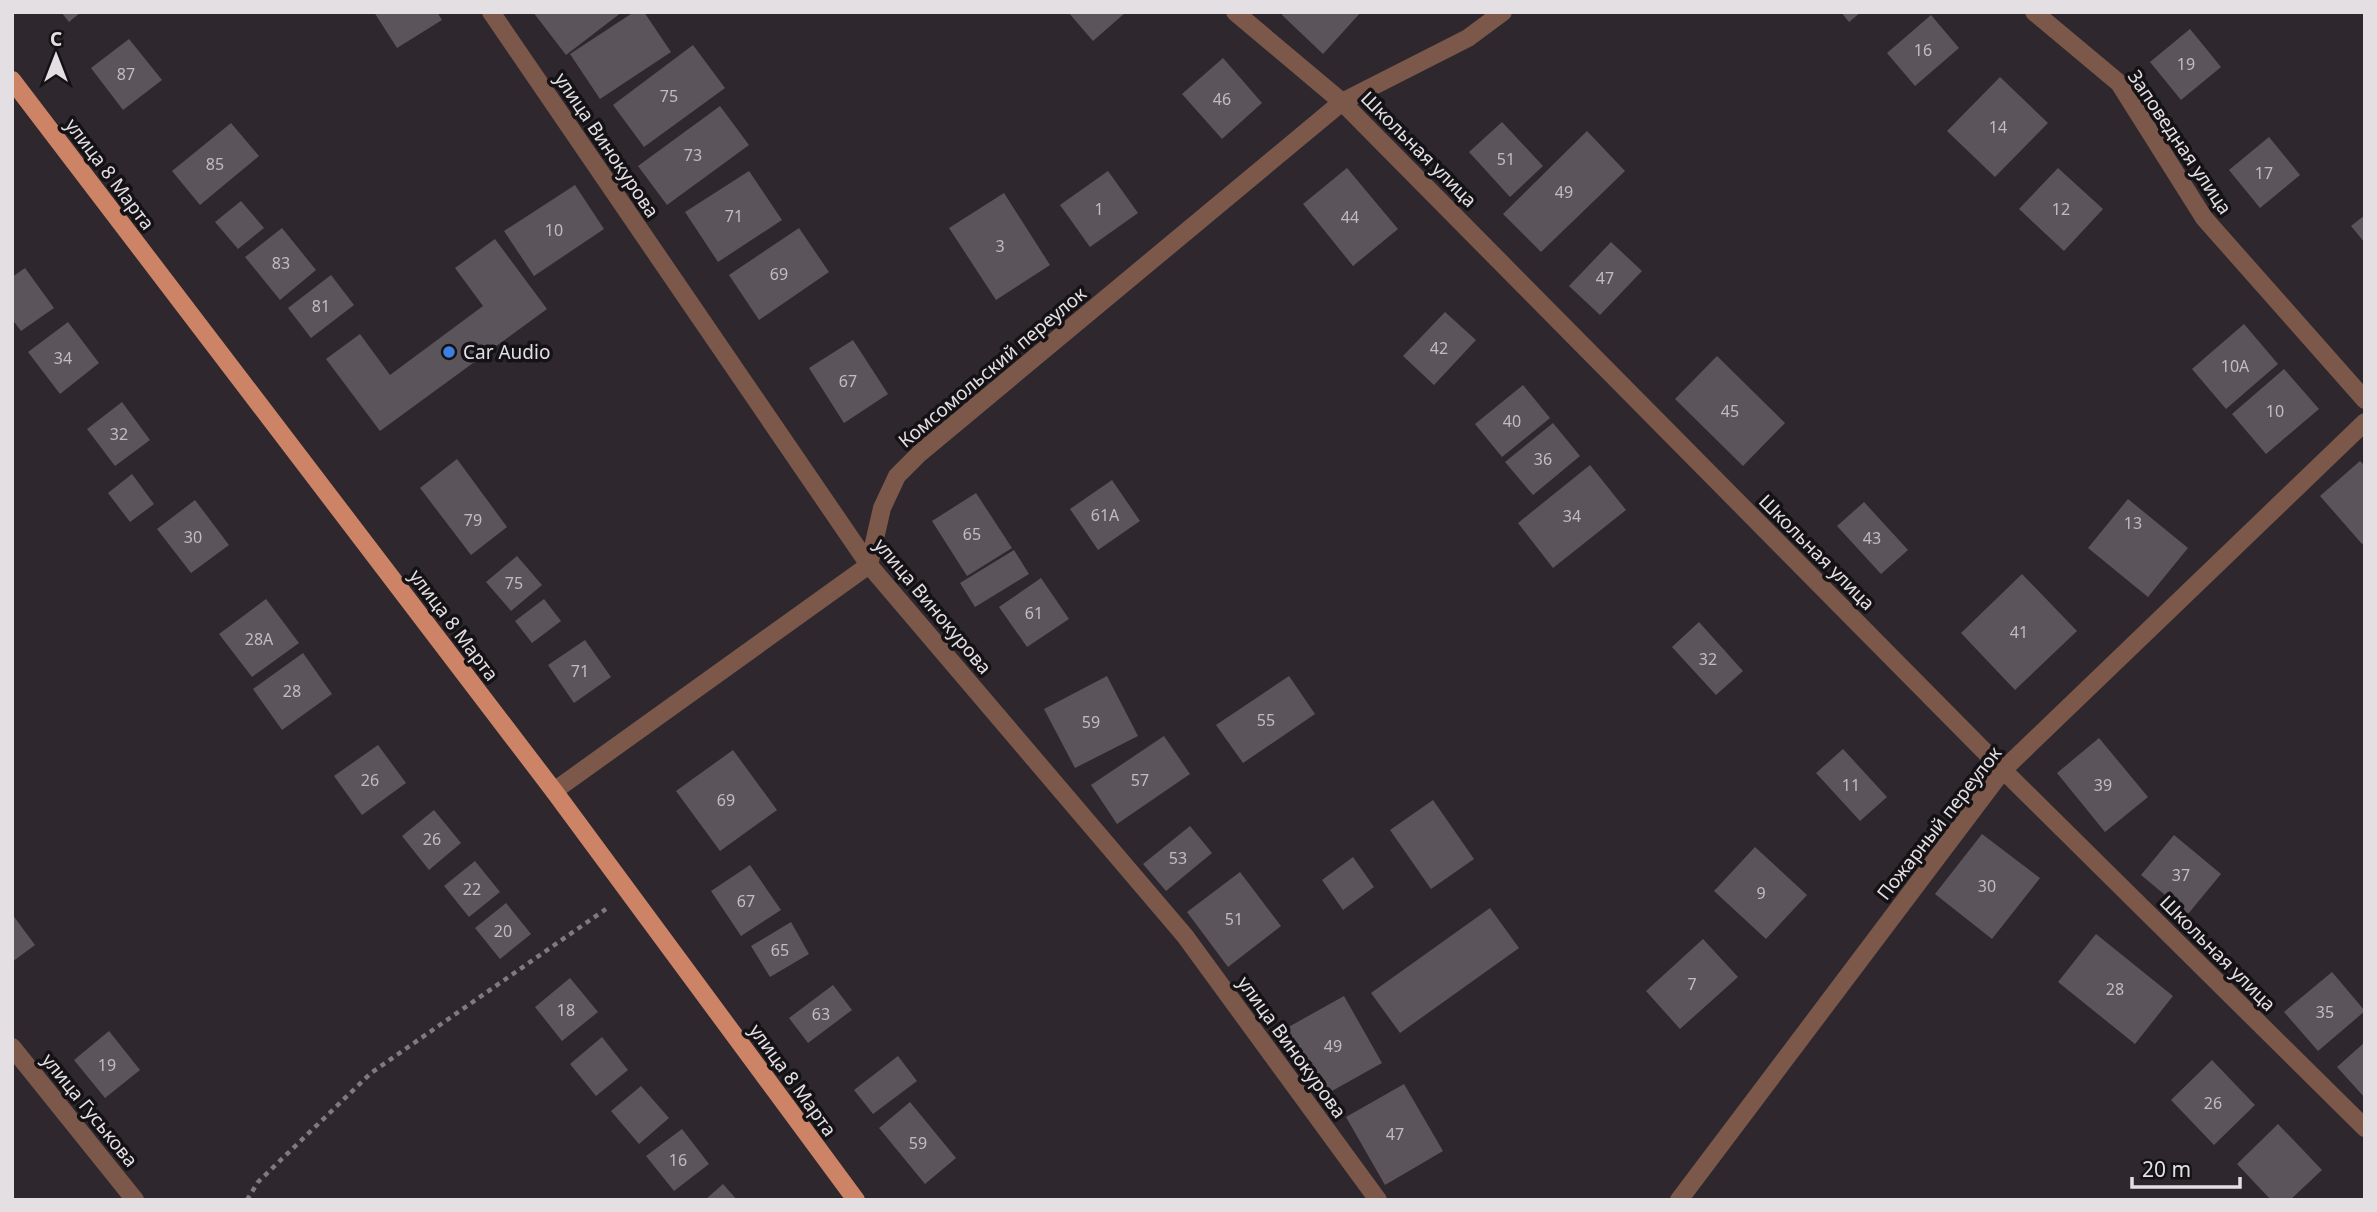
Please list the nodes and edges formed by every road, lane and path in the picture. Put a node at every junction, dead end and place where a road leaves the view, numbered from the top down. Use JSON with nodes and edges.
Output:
{"nodes":[{"id":1,"x":491,"y":12,"type":"edge"},
{"id":2,"x":1235,"y":12,"type":"edge"},
{"id":3,"x":1503,"y":12,"type":"edge"},
{"id":4,"x":2034,"y":12,"type":"edge"},
{"id":5,"x":12,"y":80,"type":"edge"},
{"id":6,"x":1342,"y":102,"type":"junction"},
{"id":7,"x":2365,"y":400,"type":"edge"},
{"id":8,"x":2365,"y":422,"type":"edge"},
{"id":9,"x":869,"y":565,"type":"junction"},
{"id":10,"x":2003,"y":770,"type":"junction"},
{"id":11,"x":554,"y":791,"type":"junction"},
{"id":12,"x":630,"y":893,"type":"junction"},
{"id":13,"x":12,"y":1048,"type":"edge"},
{"id":14,"x":2365,"y":1128,"type":"edge"},
{"id":15,"x":135,"y":1200,"type":"edge"},
{"id":16,"x":247,"y":1200,"type":"edge"},
{"id":17,"x":856,"y":1200,"type":"edge"},
{"id":18,"x":1378,"y":1200,"type":"edge"},
{"id":19,"x":1679,"y":1200,"type":"edge"}],
"edges":[{"from":1,"to":9,"type":"street","name":"улица Винокурова"},
{"from":2,"to":6,"type":"street","name":"Школьная улица"},
{"from":3,"to":6,"type":"street","name":"Комсомольский переулок"},
{"from":4,"to":7,"type":"street","name":"Заповедная улица"},
{"from":5,"to":11,"type":"main road","name":"улица 8 Марта"},
{"from":6,"to":9,"type":"street","name":"Комсомольский переулок"},
{"from":6,"to":10,"type":"street","name":"Школьная улица"},
{"from":8,"to":10,"type":"street","name":"Пожарный переулок"},
{"from":9,"to":11,"type":"street"},
{"from":9,"to":18,"type":"street","name":"улица Винокурова"},
{"from":10,"to":14,"type":"street","name":"Школьная улица"},
{"from":10,"to":19,"type":"street","name":"Пожарный переулок"},
{"from":11,"to":12,"type":"main road","name":"улица 8 Марта"},
{"from":12,"to":16,"type":"path"},
{"from":12,"to":17,"type":"main road","name":"улица 8 Марта"},
{"from":13,"to":15,"type":"street","name":"улица Гуськова"}]}
